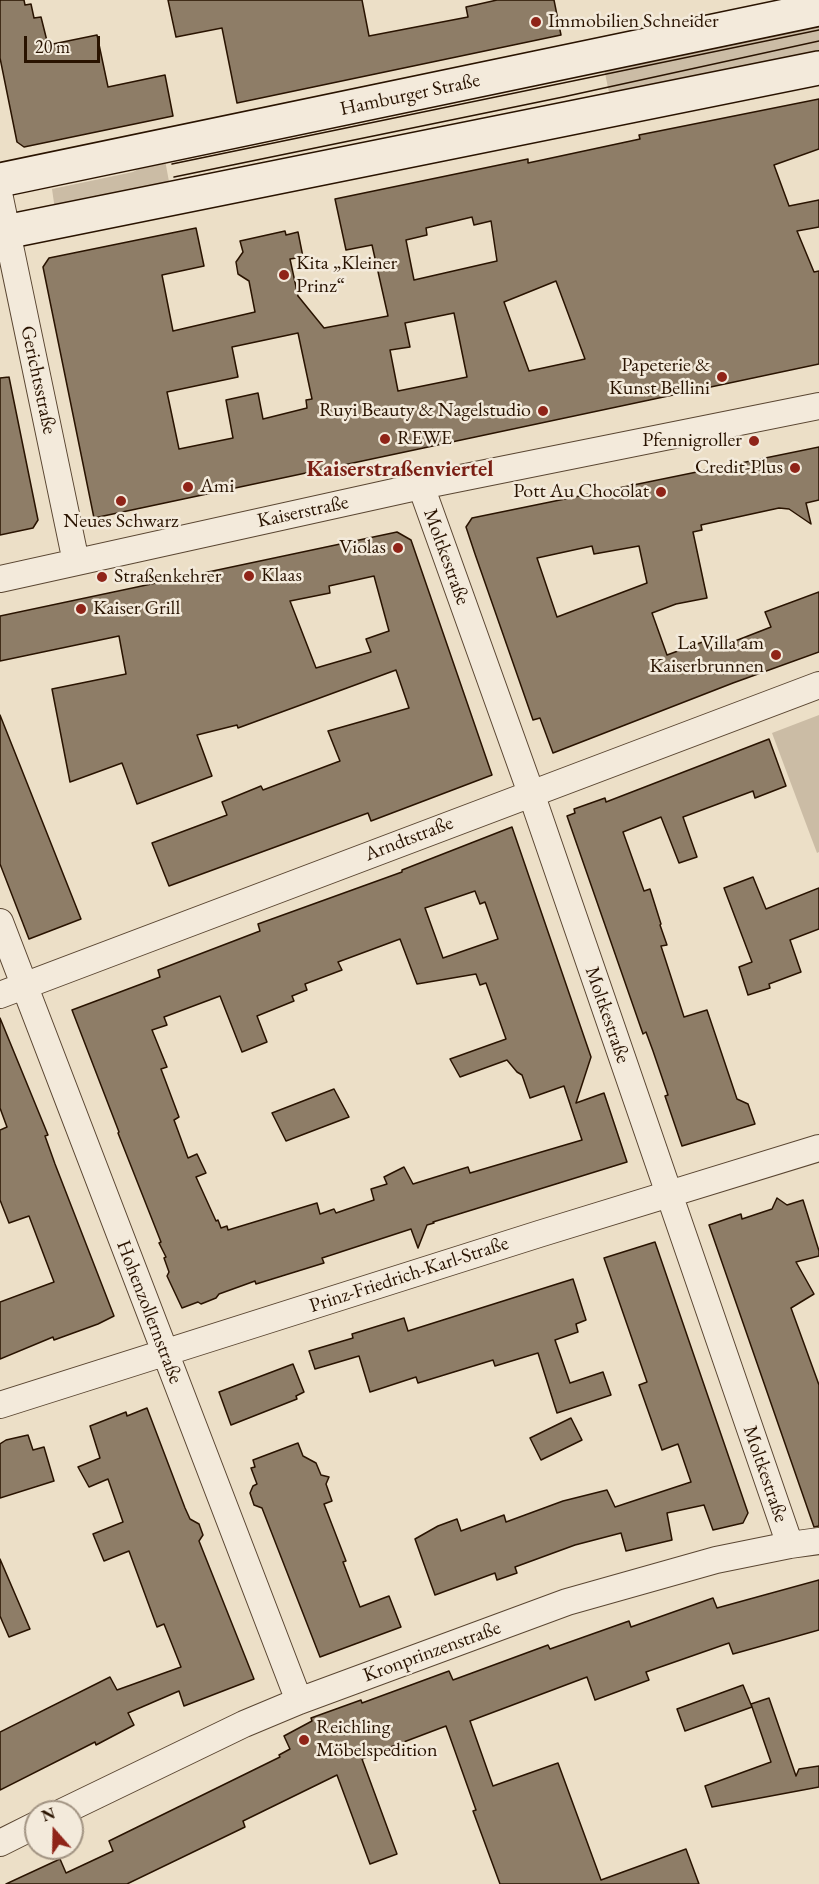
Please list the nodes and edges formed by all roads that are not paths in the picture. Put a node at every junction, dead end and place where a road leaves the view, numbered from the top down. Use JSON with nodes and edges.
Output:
{"nodes":[{"id":1,"x":819,"y":9,"type":"edge"},
{"id":2,"x":819,"y":68,"type":"edge"},
{"id":3,"x":0,"y":180,"type":"edge"},
{"id":4,"x":0,"y":198,"type":"edge"},
{"id":5,"x":4,"y":232,"type":"edge"},
{"id":6,"x":819,"y":406,"type":"edge"},
{"id":7,"x":420,"y":486,"type":"junction"},
{"id":8,"x":76,"y":562,"type":"junction"},
{"id":9,"x":0,"y":579,"type":"edge"},
{"id":10,"x":819,"y":685,"type":"edge"},
{"id":11,"x":531,"y":793,"type":"junction"},
{"id":12,"x":0,"y":922,"type":"edge"},
{"id":13,"x":24,"y":987,"type":"junction"},
{"id":14,"x":0,"y":996,"type":"edge"},
{"id":15,"x":819,"y":1148,"type":"edge"},
{"id":16,"x":668,"y":1195,"type":"junction"},
{"id":17,"x":165,"y":1353,"type":"junction"},
{"id":18,"x":0,"y":1405,"type":"edge"},
{"id":19,"x":819,"y":1541,"type":"edge"},
{"id":20,"x":790,"y":1545,"type":"junction"},
{"id":21,"x":299,"y":1701,"type":"junction"},
{"id":22,"x":84,"y":1801,"type":"edge"},
{"id":23,"x":24,"y":1831,"type":"edge"},
{"id":24,"x":0,"y":1843,"type":"edge"}],
"edges":[{"from":1,"to":3,"type":"main road","name":"Hamburger Straße"},
{"from":2,"to":5,"type":"main road"},
{"from":4,"to":5,"type":"street","name":"Gerichtsstraße"},
{"from":5,"to":8,"type":"street","name":"Gerichtsstraße"},
{"from":6,"to":7,"type":"street","name":"Kaiserstraße"},
{"from":7,"to":8,"type":"street","name":"Kaiserstraße"},
{"from":7,"to":11,"type":"street","name":"Moltkestraße"},
{"from":8,"to":9,"type":"street","name":"Kaiserstraße"},
{"from":10,"to":11,"type":"street","name":"Arndtstraße"},
{"from":11,"to":13,"type":"street","name":"Arndtstraße"},
{"from":11,"to":16,"type":"street","name":"Moltkestraße"},
{"from":12,"to":13,"type":"street","name":"Hohenzollernstraße"},
{"from":13,"to":14,"type":"street","name":"Arndtstraße"},
{"from":13,"to":17,"type":"street","name":"Hohenzollernstraße"},
{"from":15,"to":16,"type":"street","name":"Prinz-Friedrich-Karl-Straße"},
{"from":16,"to":17,"type":"street","name":"Prinz-Friedrich-Karl-Straße"},
{"from":16,"to":20,"type":"street","name":"Moltkestraße"},
{"from":17,"to":18,"type":"street","name":"Prinz-Friedrich-Karl-Straße"},
{"from":17,"to":21,"type":"street","name":"Hohenzollernstraße"},
{"from":19,"to":20,"type":"street","name":"Kronprinzenstraße"},
{"from":20,"to":21,"type":"street","name":"Kronprinzenstraße"},
{"from":21,"to":22,"type":"street","name":"Kronprinzenstraße"},
{"from":23,"to":24,"type":"street"}]}
